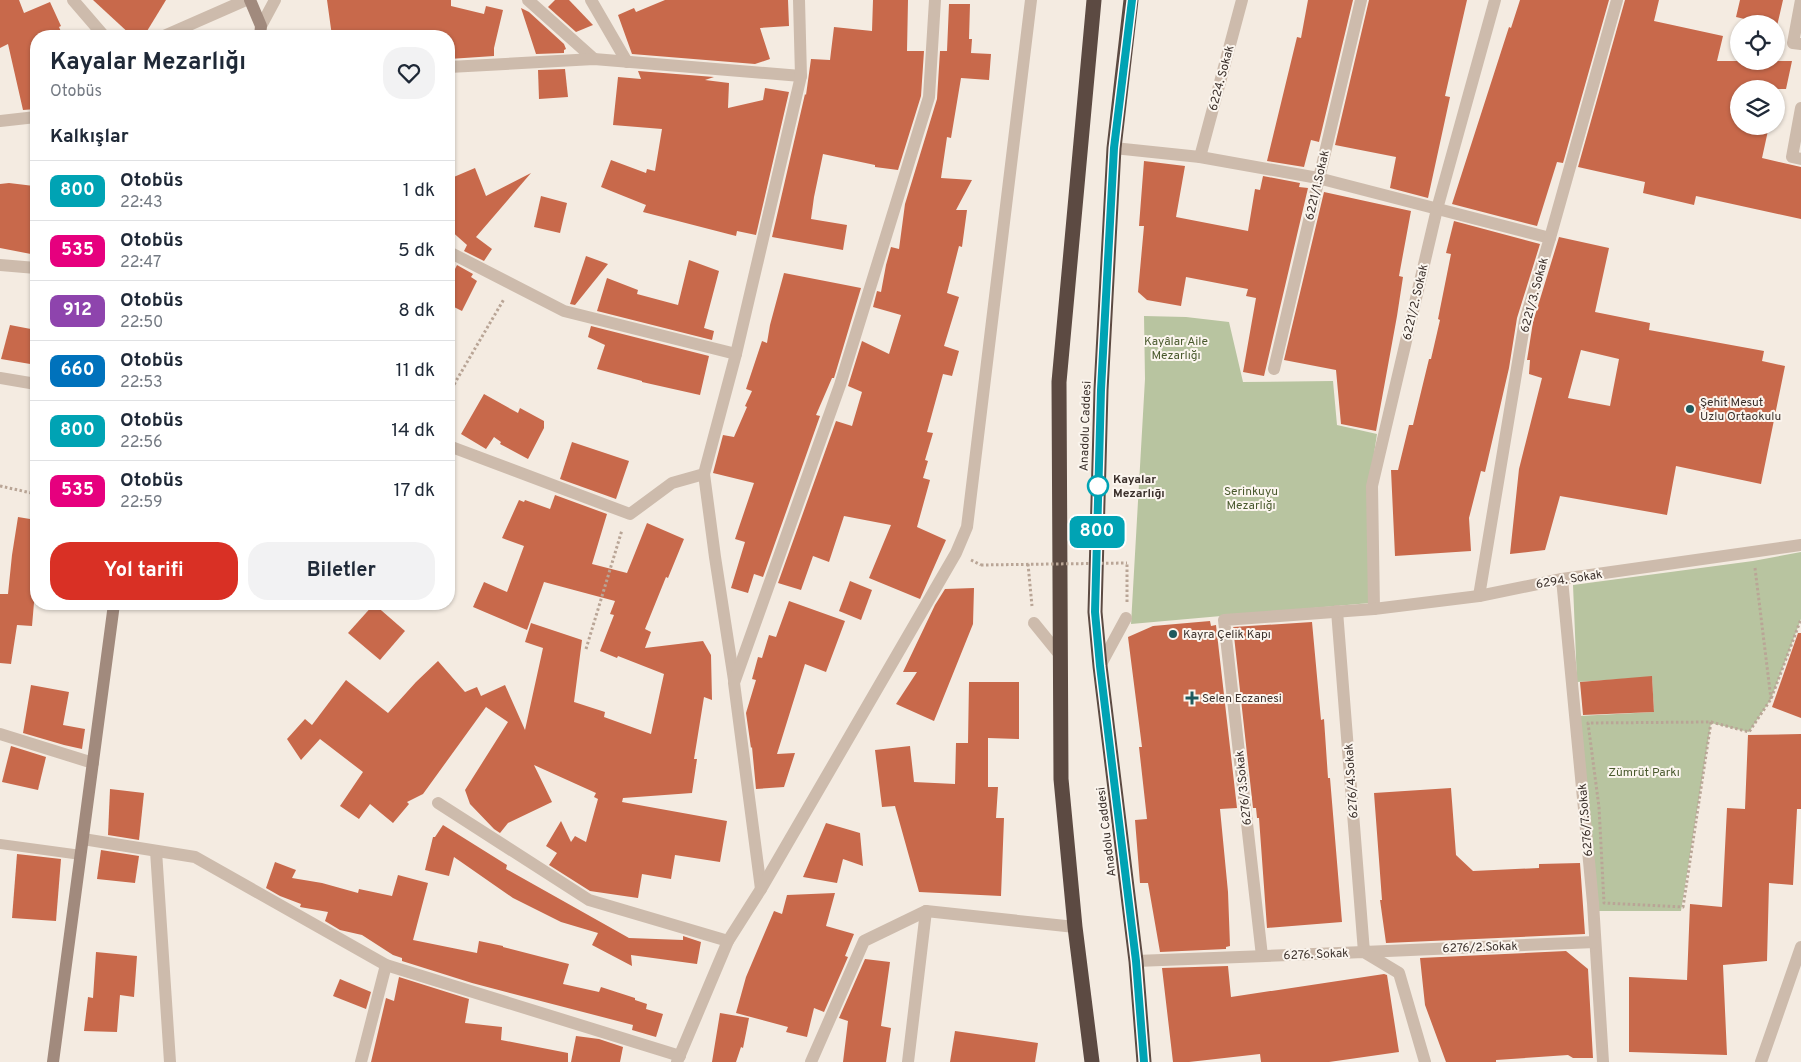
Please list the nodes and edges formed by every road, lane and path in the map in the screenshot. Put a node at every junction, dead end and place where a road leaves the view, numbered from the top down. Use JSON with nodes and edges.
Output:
{"nodes":[{"id":1,"x":73,"y":0,"type":"edge"},
{"id":2,"x":248,"y":0,"type":"edge"},
{"id":3,"x":275,"y":0,"type":"edge"},
{"id":4,"x":528,"y":0,"type":"edge"},
{"id":5,"x":591,"y":0,"type":"edge"},
{"id":6,"x":800,"y":0,"type":"edge"},
{"id":7,"x":935,"y":0,"type":"edge"},
{"id":8,"x":1031,"y":0,"type":"edge"},
{"id":9,"x":1094,"y":0,"type":"edge"},
{"id":10,"x":1132,"y":0,"type":"edge"},
{"id":11,"x":1242,"y":0,"type":"edge"},
{"id":12,"x":1360,"y":0,"type":"edge"},
{"id":13,"x":1494,"y":0,"type":"edge"},
{"id":14,"x":1617,"y":0,"type":"edge"},
{"id":15,"x":1801,"y":0,"type":"edge"},
{"id":16,"x":99,"y":30,"type":"edge"},
{"id":17,"x":178,"y":30,"type":"edge"},
{"id":18,"x":261,"y":30,"type":"edge"},
{"id":19,"x":261,"y":30,"type":"edge"},
{"id":20,"x":1801,"y":44,"type":"edge"},
{"id":21,"x":594,"y":59,"type":"junction"},
{"id":22,"x":627,"y":62,"type":"junction"},
{"id":23,"x":455,"y":67,"type":"edge"},
{"id":24,"x":801,"y":76,"type":"junction"},
{"id":25,"x":1801,"y":108,"type":"edge"},
{"id":26,"x":30,"y":118,"type":"edge"},
{"id":27,"x":0,"y":121,"type":"edge"},
{"id":28,"x":1114,"y":148,"type":"junction"},
{"id":29,"x":1200,"y":157,"type":"junction"},
{"id":30,"x":1801,"y":160,"type":"edge"},
{"id":31,"x":1318,"y":178,"type":"junction"},
{"id":32,"x":1437,"y":209,"type":"junction"},
{"id":33,"x":1550,"y":238,"type":"junction"},
{"id":34,"x":455,"y":255,"type":"edge"},
{"id":35,"x":0,"y":265,"type":"edge"},
{"id":36,"x":30,"y":268,"type":"edge"},
{"id":37,"x":512,"y":285,"type":"junction"},
{"id":38,"x":736,"y":354,"type":"junction"},
{"id":39,"x":1274,"y":369,"type":"dead end"},
{"id":40,"x":0,"y":378,"type":"edge"},
{"id":41,"x":30,"y":383,"type":"edge"},
{"id":42,"x":455,"y":383,"type":"edge"},
{"id":43,"x":455,"y":448,"type":"edge"},
{"id":44,"x":704,"y":474,"type":"junction"},
{"id":45,"x":0,"y":486,"type":"edge"},
{"id":46,"x":30,"y":493,"type":"edge"},
{"id":47,"x":630,"y":514,"type":"junction"},
{"id":48,"x":1801,"y":545,"type":"edge"},
{"id":49,"x":1028,"y":564,"type":"junction"},
{"id":50,"x":981,"y":565,"type":"dead end"},
{"id":51,"x":1755,"y":566,"type":"dead end"},
{"id":52,"x":1562,"y":579,"type":"junction"},
{"id":53,"x":1479,"y":596,"type":"junction"},
{"id":54,"x":1374,"y":609,"type":"junction"},
{"id":55,"x":113,"y":610,"type":"edge"},
{"id":56,"x":1337,"y":611,"type":"junction"},
{"id":57,"x":1126,"y":618,"type":"joint"},
{"id":58,"x":1801,"y":619,"type":"edge"},
{"id":59,"x":1224,"y":620,"type":"joint"},
{"id":60,"x":1034,"y":624,"type":"joint"},
{"id":61,"x":586,"y":649,"type":"dead end"},
{"id":62,"x":1060,"y":655,"type":"junction"},
{"id":63,"x":1100,"y":666,"type":"junction"},
{"id":64,"x":734,"y":683,"type":"junction"},
{"id":65,"x":1771,"y":699,"type":"junction"},
{"id":66,"x":1711,"y":722,"type":"junction"},
{"id":67,"x":0,"y":734,"type":"edge"},
{"id":68,"x":93,"y":763,"type":"junction"},
{"id":69,"x":438,"y":803,"type":"dead end"},
{"id":70,"x":83,"y":839,"type":"junction"},
{"id":71,"x":0,"y":844,"type":"edge"},
{"id":72,"x":156,"y":851,"type":"junction"},
{"id":73,"x":81,"y":855,"type":"junction"},
{"id":74,"x":761,"y":889,"type":"junction"},
{"id":75,"x":926,"y":911,"type":"junction"},
{"id":76,"x":1075,"y":927,"type":"junction"},
{"id":77,"x":728,"y":941,"type":"junction"},
{"id":78,"x":1595,"y":942,"type":"junction"},
{"id":79,"x":1801,"y":947,"type":"edge"},
{"id":80,"x":1364,"y":952,"type":"junction"},
{"id":81,"x":1262,"y":956,"type":"junction"},
{"id":82,"x":1136,"y":961,"type":"junction"},
{"id":83,"x":386,"y":965,"type":"junction"},
{"id":84,"x":679,"y":1059,"type":"edge"},
{"id":85,"x":53,"y":1062,"type":"edge"},
{"id":86,"x":170,"y":1062,"type":"edge"},
{"id":87,"x":361,"y":1062,"type":"edge"},
{"id":88,"x":811,"y":1062,"type":"edge"},
{"id":89,"x":908,"y":1062,"type":"edge"},
{"id":90,"x":1092,"y":1062,"type":"edge"},
{"id":91,"x":1144,"y":1062,"type":"edge"},
{"id":92,"x":1425,"y":1062,"type":"edge"},
{"id":93,"x":1603,"y":1062,"type":"edge"},
{"id":94,"x":1760,"y":1062,"type":"edge"}],
"edges":[{"from":1,"to":16,"type":"street"},
{"from":2,"to":17,"type":"street"},
{"from":2,"to":18,"type":"street"},
{"from":3,"to":19,"type":"street"},
{"from":4,"to":21,"type":"street"},
{"from":5,"to":22,"type":"street"},
{"from":6,"to":24,"type":"street"},
{"from":7,"to":64,"type":"street"},
{"from":8,"to":74,"type":"street"},
{"from":9,"to":62,"type":"highway","name":"Anadolu Caddesi"},
{"from":10,"to":28,"type":"highway","name":"Anadolu Caddesi"},
{"from":11,"to":29,"type":"street","name":"6224. Sokak"},
{"from":12,"to":31,"type":"street","name":"6221/1.Sokak"},
{"from":13,"to":32,"type":"street","name":"6221/2. Sokak"},
{"from":14,"to":33,"type":"street","name":"6221/3. Sokak"},
{"from":15,"to":20,"type":"street"},
{"from":21,"to":22,"type":"street"},
{"from":21,"to":23,"type":"street"},
{"from":22,"to":24,"type":"street"},
{"from":24,"to":38,"type":"street"},
{"from":25,"to":30,"type":"street"},
{"from":26,"to":27,"type":"street"},
{"from":28,"to":29,"type":"street"},
{"from":28,"to":63,"type":"highway","name":"Anadolu Caddesi"},
{"from":29,"to":31,"type":"street"},
{"from":31,"to":32,"type":"street"},
{"from":31,"to":39,"type":"street","name":"6221/1.Sokak"},
{"from":32,"to":33,"type":"street"},
{"from":32,"to":54,"type":"street","name":"6221/2. Sokak"},
{"from":33,"to":53,"type":"street","name":"6221/3. Sokak"},
{"from":34,"to":37,"type":"street"},
{"from":35,"to":36,"type":"street"},
{"from":37,"to":38,"type":"street"},
{"from":37,"to":42,"type":"path"},
{"from":38,"to":44,"type":"street"},
{"from":40,"to":41,"type":"street"},
{"from":43,"to":47,"type":"street"},
{"from":44,"to":47,"type":"street"},
{"from":44,"to":64,"type":"street"},
{"from":45,"to":46,"type":"path"},
{"from":47,"to":61,"type":"path"},
{"from":48,"to":52,"type":"street","name":"6294. Sokak"},
{"from":49,"to":50,"type":"path","bridge":true},
{"from":49,"to":57,"type":"path","bridge":true},
{"from":49,"to":60,"type":"path"},
{"from":51,"to":65,"type":"path"},
{"from":52,"to":53,"type":"street","name":"6294. Sokak"},
{"from":52,"to":78,"type":"street","name":"6276/7.Sokak"},
{"from":53,"to":54,"type":"street","name":"6294. Sokak"},
{"from":54,"to":56,"type":"street","name":"6294. Sokak"},
{"from":55,"to":68,"type":"street"},
{"from":56,"to":59,"type":"street","name":"6294. Sokak"},
{"from":56,"to":80,"type":"street","name":"6276/4.Sokak"},
{"from":57,"to":63,"type":"street"},
{"from":58,"to":65,"type":"path"},
{"from":59,"to":81,"type":"street","name":"6276/3.Sokak"},
{"from":60,"to":62,"type":"street"},
{"from":62,"to":76,"type":"highway","name":"Anadolu Caddesi"},
{"from":63,"to":82,"type":"highway","name":"Anadolu Caddesi"},
{"from":64,"to":74,"type":"street"},
{"from":65,"to":66,"type":"path"},
{"from":66,"to":66,"type":"path"},
{"from":67,"to":68,"type":"street"},
{"from":68,"to":70,"type":"street"},
{"from":69,"to":77,"type":"street"},
{"from":70,"to":72,"type":"street"},
{"from":70,"to":73,"type":"street"},
{"from":71,"to":73,"type":"lane"},
{"from":72,"to":83,"type":"street"},
{"from":72,"to":86,"type":"street"},
{"from":73,"to":85,"type":"street"},
{"from":74,"to":77,"type":"street"},
{"from":75,"to":76,"type":"street"},
{"from":75,"to":88,"type":"street"},
{"from":75,"to":89,"type":"street"},
{"from":76,"to":90,"type":"highway","name":"Anadolu Caddesi"},
{"from":77,"to":84,"type":"street"},
{"from":78,"to":80,"type":"street","name":"6276/2.Sokak"},
{"from":78,"to":93,"type":"street","name":"6276/7.Sokak"},
{"from":79,"to":94,"type":"street"},
{"from":80,"to":81,"type":"street","name":"6276. Sokak"},
{"from":80,"to":92,"type":"street","name":"6276. Sokak"},
{"from":81,"to":82,"type":"street","name":"6276. Sokak"},
{"from":82,"to":91,"type":"highway","name":"Anadolu Caddesi"},
{"from":83,"to":84,"type":"street"},
{"from":83,"to":87,"type":"street"}]}
